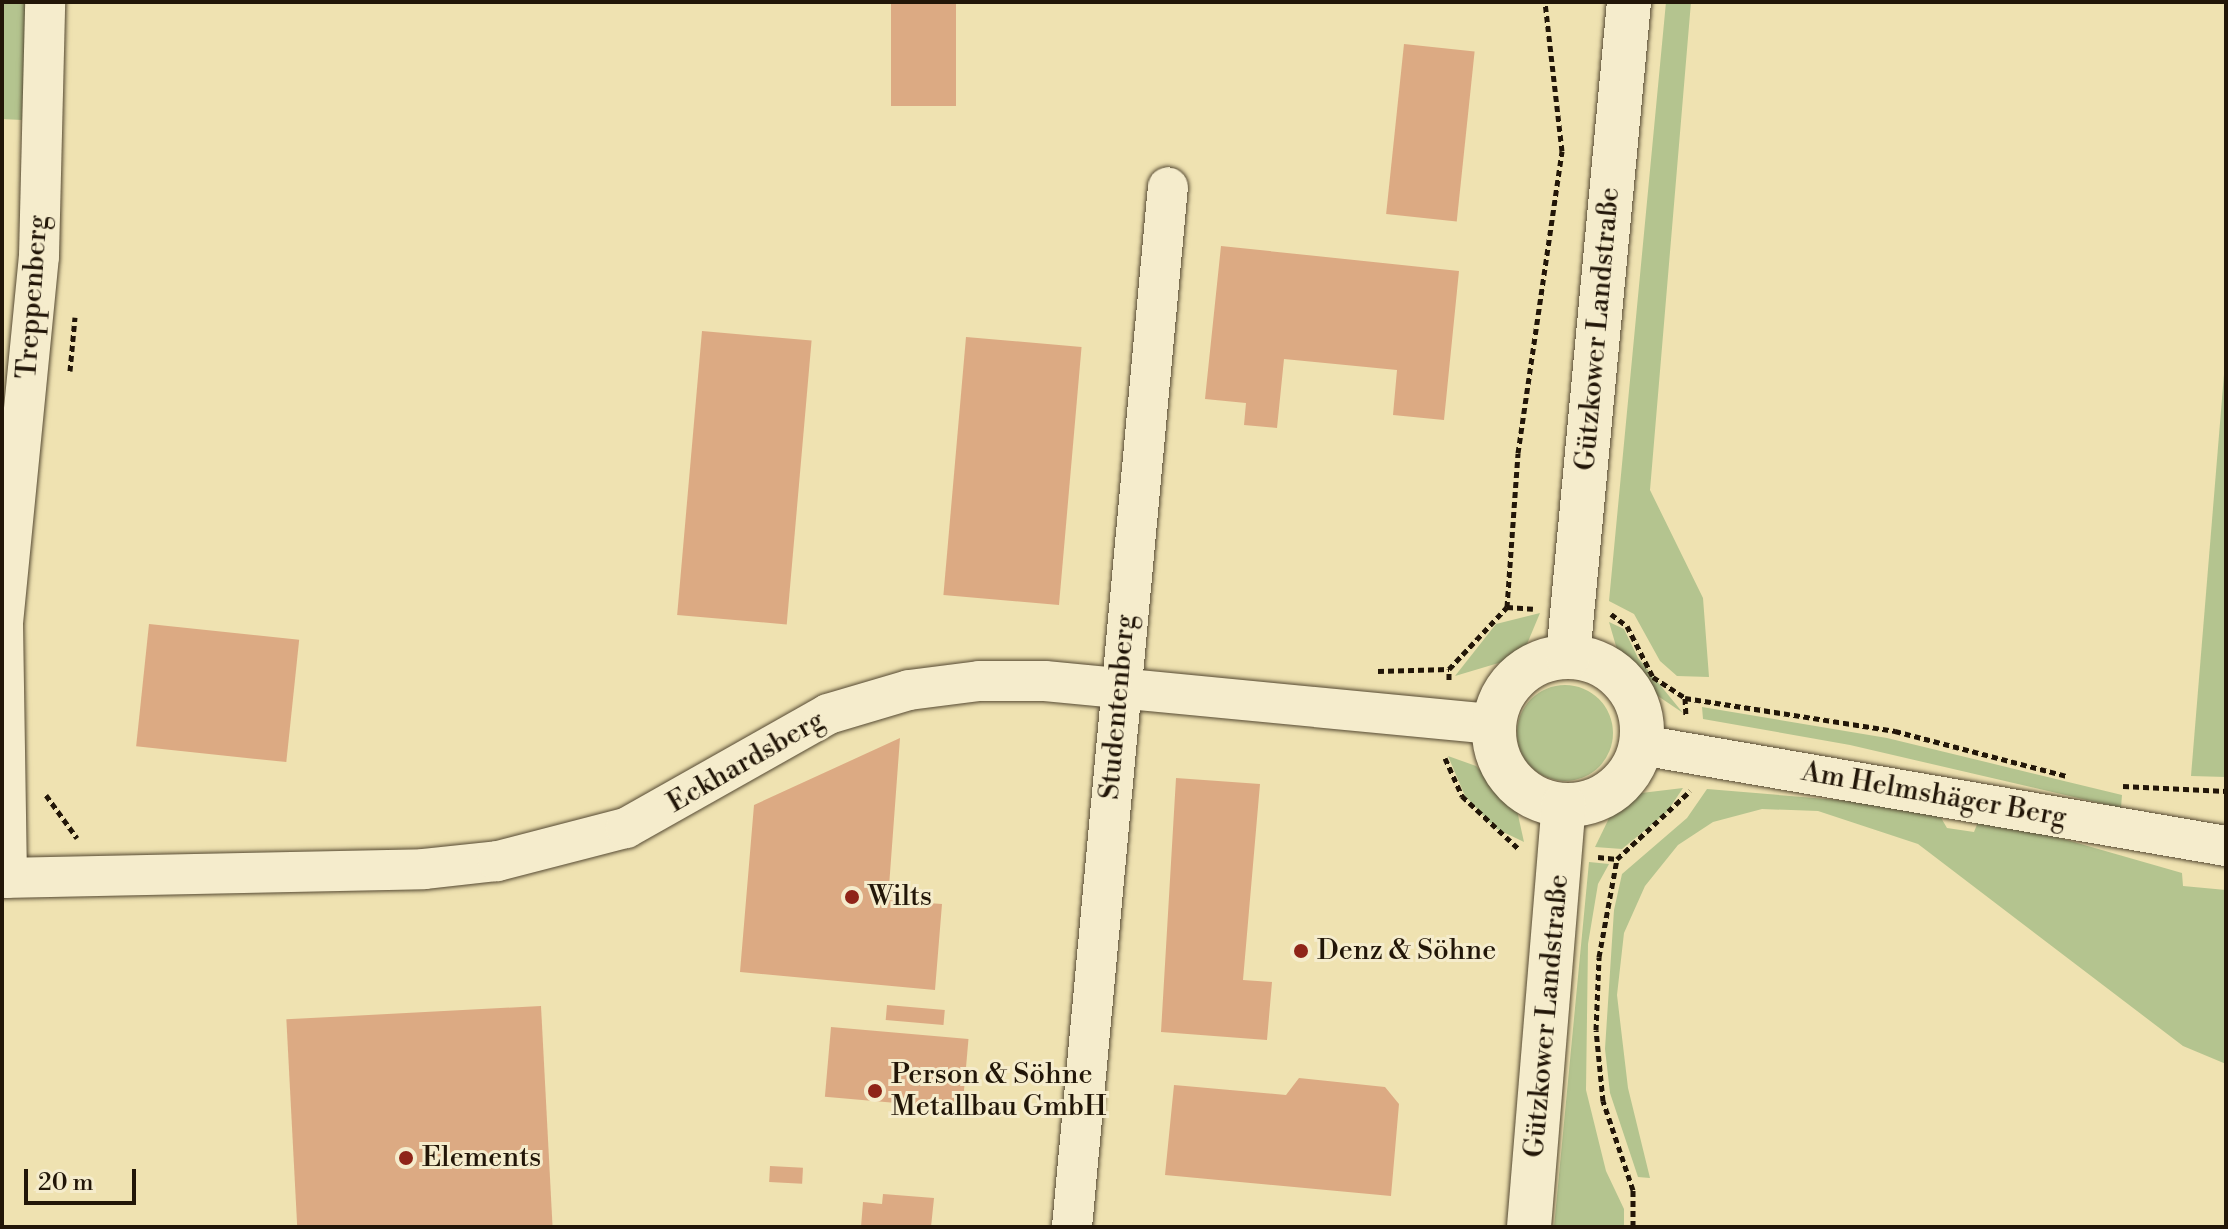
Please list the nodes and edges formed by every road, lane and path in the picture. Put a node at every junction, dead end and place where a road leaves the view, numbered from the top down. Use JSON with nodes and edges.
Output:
{"nodes":[{"id":1,"x":45,"y":2,"type":"edge"},
{"id":2,"x":1545,"y":2,"type":"edge"},
{"id":3,"x":1629,"y":2,"type":"edge"},
{"id":4,"x":1168,"y":187,"type":"dead end"},
{"id":5,"x":1614,"y":614,"type":"dead end"},
{"id":6,"x":1568,"y":657,"type":"junction"},
{"id":7,"x":1449,"y":669,"type":"dead end"},
{"id":8,"x":1119,"y":690,"type":"junction"},
{"id":9,"x":1493,"y":724,"type":"junction"},
{"id":10,"x":1641,"y":745,"type":"junction"},
{"id":11,"x":1445,"y":758,"type":"dead end"},
{"id":12,"x":2071,"y":777,"type":"dead end"},
{"id":13,"x":2117,"y":785,"type":"dead end"},
{"id":14,"x":2226,"y":791,"type":"edge"},
{"id":15,"x":1690,"y":792,"type":"dead end"},
{"id":16,"x":1564,"y":805,"type":"junction"},
{"id":17,"x":2226,"y":846,"type":"edge"},
{"id":18,"x":1515,"y":849,"type":"dead end"},
{"id":19,"x":4,"y":878,"type":"edge"},
{"id":20,"x":1072,"y":1227,"type":"edge"},
{"id":21,"x":1529,"y":1227,"type":"edge"},
{"id":22,"x":1633,"y":1227,"type":"edge"}],
"edges":[{"from":1,"to":19,"type":"street","name":"Treppenberg"},
{"from":2,"to":7,"type":"path"},
{"from":3,"to":6,"type":"main road","name":"Gützkower Landstraße"},
{"from":4,"to":8,"type":"street","name":"Studentenberg"},
{"from":5,"to":12,"type":"path"},
{"from":6,"to":9,"type":"main road"},
{"from":6,"to":10,"type":"main road"},
{"from":8,"to":9,"type":"street","name":"Eckhardsberg"},
{"from":8,"to":19,"type":"street","name":"Eckhardsberg"},
{"from":8,"to":20,"type":"street","name":"Studentenberg"},
{"from":9,"to":16,"type":"main road"},
{"from":10,"to":16,"type":"main road"},
{"from":10,"to":17,"type":"street","name":"Am Helmshäger Berg"},
{"from":11,"to":18,"type":"path"},
{"from":13,"to":14,"type":"path"},
{"from":15,"to":22,"type":"path"},
{"from":16,"to":21,"type":"main road","name":"Gützkower Landstraße"}]}
